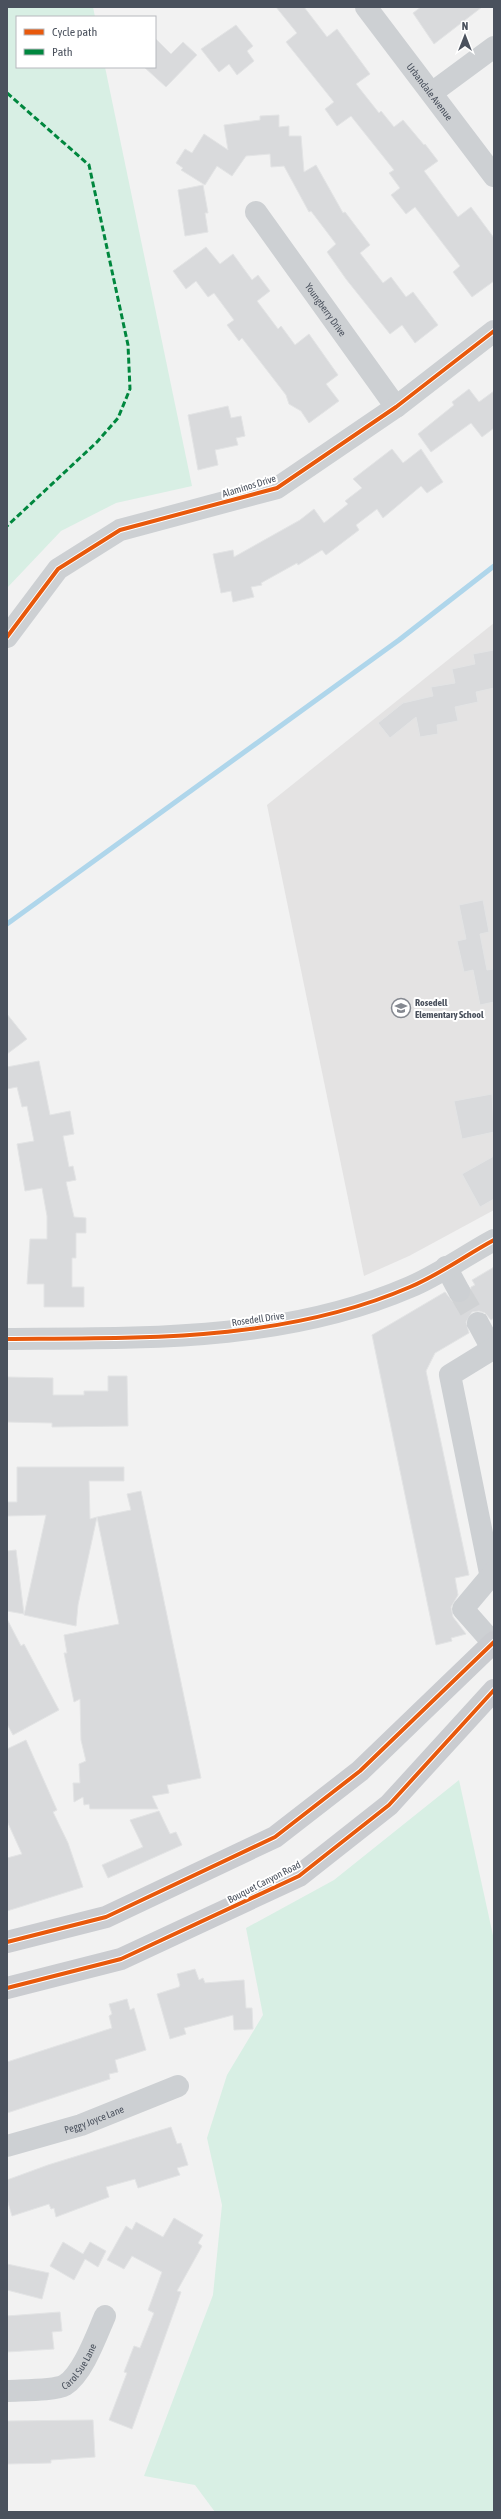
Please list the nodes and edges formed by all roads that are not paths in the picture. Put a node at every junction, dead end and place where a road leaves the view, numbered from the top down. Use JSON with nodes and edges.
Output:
{"nodes":[{"id":1,"x":366,"y":7,"type":"edge"},
{"id":2,"x":494,"y":47,"type":"edge"},
{"id":3,"x":433,"y":92,"type":"junction"},
{"id":4,"x":494,"y":176,"type":"edge"},
{"id":5,"x":256,"y":212,"type":"dead end"},
{"id":6,"x":494,"y":331,"type":"edge"},
{"id":7,"x":396,"y":407,"type":"junction"},
{"id":8,"x":7,"y":637,"type":"edge"},
{"id":9,"x":494,"y":1240,"type":"edge"},
{"id":10,"x":446,"y":1267,"type":"junction"},
{"id":11,"x":459,"y":1291,"type":"tunnel mouth"},
{"id":12,"x":478,"y":1323,"type":"tunnel mouth"},
{"id":13,"x":7,"y":1339,"type":"edge"},
{"id":14,"x":493,"y":1349,"type":"edge"},
{"id":15,"x":493,"y":1575,"type":"edge"},
{"id":16,"x":494,"y":1643,"type":"edge"},
{"id":17,"x":494,"y":1690,"type":"edge"},
{"id":18,"x":7,"y":1942,"type":"edge"},
{"id":19,"x":7,"y":1988,"type":"edge"},
{"id":20,"x":178,"y":2086,"type":"dead end"},
{"id":21,"x":7,"y":2146,"type":"edge"},
{"id":22,"x":105,"y":2316,"type":"dead end"},
{"id":23,"x":7,"y":2391,"type":"edge"}],
"edges":[{"from":1,"to":3,"type":"street","name":"Urbandale Avenue"},
{"from":2,"to":3,"type":"street"},
{"from":3,"to":4,"type":"street","name":"Urbandale Avenue"},
{"from":5,"to":7,"type":"street","name":"Youngberry Drive"},
{"from":6,"to":7,"type":"street","name":"Alaminos Drive"},
{"from":7,"to":8,"type":"street","name":"Alaminos Drive"},
{"from":9,"to":10,"type":"street","name":"Rosedell Drive"},
{"from":10,"to":11,"type":"street"},
{"from":10,"to":13,"type":"street","name":"Rosedell Drive"},
{"from":12,"to":14,"type":"street"},
{"from":14,"to":15,"type":"street"},
{"from":15,"to":16,"type":"street"},
{"from":16,"to":18,"type":"main road"},
{"from":17,"to":19,"type":"main road","name":"Bouquet Canyon Road"},
{"from":20,"to":21,"type":"street","name":"Peggy Joyce Lane"},
{"from":22,"to":23,"type":"street","name":"Carol Sue Lane"}]}
